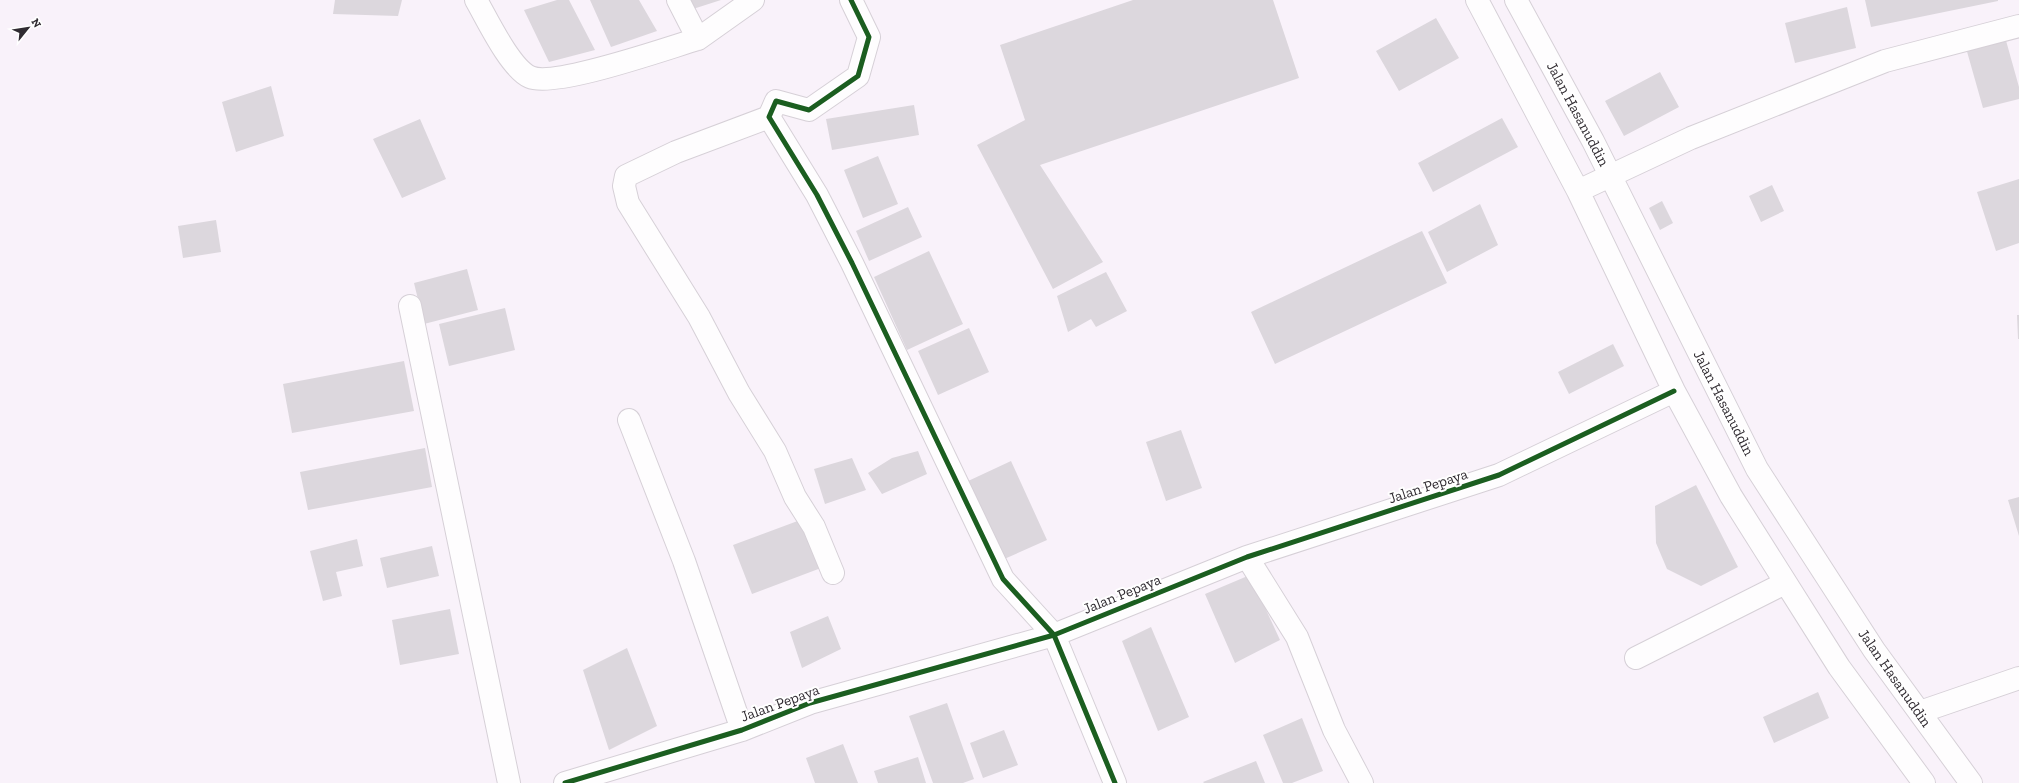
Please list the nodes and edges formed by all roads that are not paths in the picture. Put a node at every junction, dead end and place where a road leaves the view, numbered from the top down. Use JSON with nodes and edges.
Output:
{"nodes":[{"id":1,"x":476,"y":0,"type":"edge"},
{"id":2,"x":678,"y":0,"type":"edge"},
{"id":3,"x":753,"y":0,"type":"edge"},
{"id":4,"x":851,"y":0,"type":"edge"},
{"id":5,"x":1478,"y":0,"type":"edge"},
{"id":6,"x":1516,"y":0,"type":"edge"},
{"id":7,"x":2019,"y":26,"type":"edge"},
{"id":8,"x":698,"y":39,"type":"junction"},
{"id":9,"x":769,"y":117,"type":"junction"},
{"id":10,"x":1610,"y":175,"type":"junction"},
{"id":11,"x":1578,"y":190,"type":"junction"},
{"id":12,"x":410,"y":306,"type":"dead end"},
{"id":13,"x":1674,"y":391,"type":"junction"},
{"id":14,"x":629,"y":420,"type":"dead end"},
{"id":15,"x":1247,"y":558,"type":"junction"},
{"id":16,"x":833,"y":573,"type":"dead end"},
{"id":17,"x":1785,"y":582,"type":"junction"},
{"id":18,"x":1054,"y":635,"type":"junction"},
{"id":19,"x":1636,"y":658,"type":"dead end"},
{"id":20,"x":2019,"y":678,"type":"edge"},
{"id":21,"x":1920,"y":712,"type":"junction"},
{"id":22,"x":742,"y":730,"type":"junction"},
{"id":23,"x":509,"y":783,"type":"edge"},
{"id":24,"x":566,"y":783,"type":"edge"},
{"id":25,"x":1115,"y":783,"type":"edge"},
{"id":26,"x":1362,"y":783,"type":"edge"},
{"id":27,"x":1924,"y":783,"type":"edge"},
{"id":28,"x":1971,"y":783,"type":"edge"}],
"edges":[{"from":1,"to":8,"type":"street"},
{"from":2,"to":8,"type":"street"},
{"from":3,"to":8,"type":"street"},
{"from":4,"to":9,"type":"street"},
{"from":5,"to":11,"type":"street"},
{"from":6,"to":10,"type":"street","name":"Jalan Hasanuddin"},
{"from":7,"to":10,"type":"street"},
{"from":9,"to":16,"type":"street"},
{"from":9,"to":18,"type":"street"},
{"from":10,"to":11,"type":"street"},
{"from":10,"to":21,"type":"street","name":"Jalan Hasanuddin"},
{"from":11,"to":13,"type":"street"},
{"from":12,"to":23,"type":"street"},
{"from":13,"to":15,"type":"street","name":"Jalan Pepaya"},
{"from":13,"to":17,"type":"street"},
{"from":14,"to":22,"type":"street"},
{"from":15,"to":18,"type":"street","name":"Jalan Pepaya"},
{"from":15,"to":26,"type":"street"},
{"from":17,"to":19,"type":"street"},
{"from":17,"to":27,"type":"street"},
{"from":18,"to":22,"type":"street","name":"Jalan Pepaya"},
{"from":18,"to":25,"type":"street"},
{"from":20,"to":21,"type":"street"},
{"from":21,"to":28,"type":"street","name":"Jalan Hasanuddin"},
{"from":22,"to":24,"type":"street","name":"Jalan Pepaya"}]}
